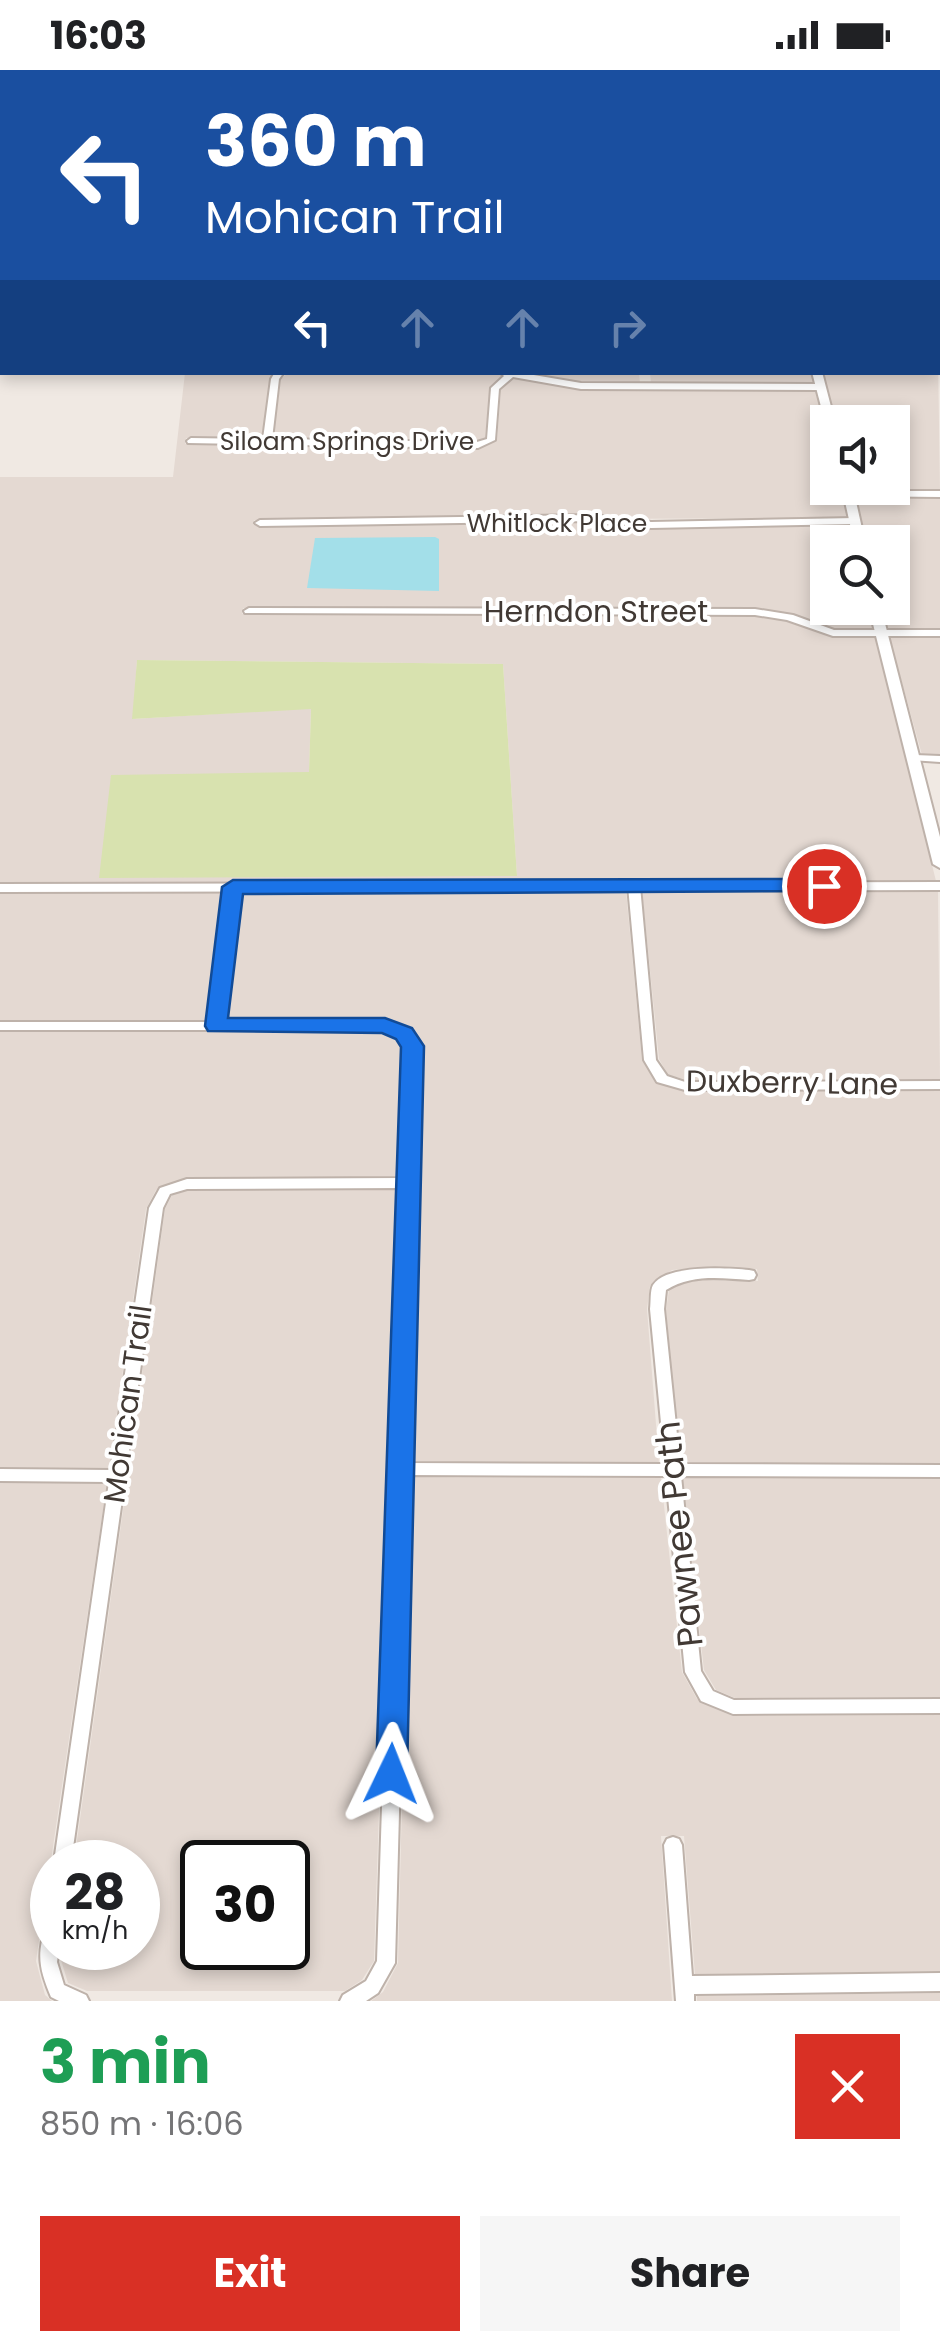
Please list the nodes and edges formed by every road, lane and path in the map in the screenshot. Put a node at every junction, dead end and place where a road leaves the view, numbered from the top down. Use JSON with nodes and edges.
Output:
{"nodes":[{"id":1,"x":278,"y":375,"type":"edge"},
{"id":2,"x":505,"y":375,"type":"edge"},
{"id":3,"x":516,"y":375,"type":"edge"},
{"id":4,"x":644,"y":375,"type":"edge"},
{"id":5,"x":818,"y":375,"type":"edge"},
{"id":6,"x":646,"y":386,"type":"junction"},
{"id":7,"x":820,"y":387,"type":"junction"},
{"id":8,"x":825,"y":405,"type":"edge"},
{"id":9,"x":191,"y":441,"type":"dead end"},
{"id":10,"x":266,"y":441,"type":"junction"},
{"id":11,"x":910,"y":493,"type":"edge"},
{"id":12,"x":940,"y":494,"type":"edge"},
{"id":13,"x":851,"y":505,"type":"edge"},
{"id":14,"x":855,"y":521,"type":"junction"},
{"id":15,"x":260,"y":523,"type":"dead end"},
{"id":16,"x":856,"y":525,"type":"edge"},
{"id":17,"x":249,"y":611,"type":"dead end"},
{"id":18,"x":879,"y":625,"type":"edge"},
{"id":19,"x":881,"y":633,"type":"junction"},
{"id":20,"x":940,"y":633,"type":"edge"},
{"id":21,"x":915,"y":758,"type":"junction"},
{"id":22,"x":940,"y":759,"type":"edge"},
{"id":23,"x":940,"y":864,"type":"edge"},
{"id":24,"x":634,"y":886,"type":"junction"},
{"id":25,"x":940,"y":886,"type":"edge"},
{"id":26,"x":233,"y":887,"type":"junction"},
{"id":27,"x":0,"y":888,"type":"edge"},
{"id":28,"x":0,"y":1026,"type":"edge"},
{"id":29,"x":216,"y":1026,"type":"junction"},
{"id":30,"x":940,"y":1085,"type":"edge"},
{"id":31,"x":410,"y":1184,"type":"junction"},
{"id":32,"x":749,"y":1275,"type":"dead end"},
{"id":33,"x":400,"y":1470,"type":"junction"},
{"id":34,"x":670,"y":1470,"type":"junction"},
{"id":35,"x":940,"y":1471,"type":"edge"},
{"id":36,"x":0,"y":1475,"type":"edge"},
{"id":37,"x":119,"y":1476,"type":"junction"},
{"id":38,"x":940,"y":1706,"type":"edge"},
{"id":39,"x":66,"y":1840,"type":"edge"},
{"id":40,"x":673,"y":1845,"type":"dead end"},
{"id":41,"x":51,"y":1970,"type":"edge"},
{"id":42,"x":940,"y":1982,"type":"edge"},
{"id":43,"x":684,"y":1993,"type":"edge"},
{"id":44,"x":80,"y":2001,"type":"edge"},
{"id":45,"x":349,"y":2001,"type":"edge"}],
"edges":[{"from":1,"to":10,"type":"street"},
{"from":2,"to":10,"type":"street","name":"Siloam Springs Drive"},
{"from":3,"to":6,"type":"street"},
{"from":4,"to":6,"type":"street"},
{"from":5,"to":7,"type":"street"},
{"from":6,"to":7,"type":"street"},
{"from":7,"to":8,"type":"street"},
{"from":9,"to":10,"type":"street","name":"Siloam Springs Drive"},
{"from":11,"to":12,"type":"street"},
{"from":13,"to":14,"type":"street"},
{"from":14,"to":15,"type":"street","name":"Whitlock Place"},
{"from":14,"to":16,"type":"street"},
{"from":17,"to":19,"type":"street","name":"Herndon Street"},
{"from":18,"to":19,"type":"street"},
{"from":19,"to":20,"type":"street","name":"Herndon Street"},
{"from":19,"to":21,"type":"street"},
{"from":21,"to":22,"type":"street"},
{"from":21,"to":23,"type":"street"},
{"from":24,"to":25,"type":"street"},
{"from":24,"to":26,"type":"street"},
{"from":24,"to":30,"type":"street","name":"Duxberry Lane"},
{"from":26,"to":27,"type":"street"},
{"from":26,"to":29,"type":"street"},
{"from":28,"to":29,"type":"street"},
{"from":29,"to":31,"type":"street"},
{"from":31,"to":33,"type":"street"},
{"from":31,"to":37,"type":"street","name":"Mohican Trail"},
{"from":32,"to":34,"type":"street","name":"Pawnee Path"},
{"from":33,"to":34,"type":"street"},
{"from":33,"to":45,"type":"street"},
{"from":34,"to":35,"type":"street"},
{"from":34,"to":38,"type":"street","name":"Pawnee Path"},
{"from":36,"to":37,"type":"street"},
{"from":37,"to":39,"type":"street","name":"Mohican Trail"},
{"from":40,"to":43,"type":"street"},
{"from":41,"to":44,"type":"street"},
{"from":42,"to":43,"type":"street"}]}
